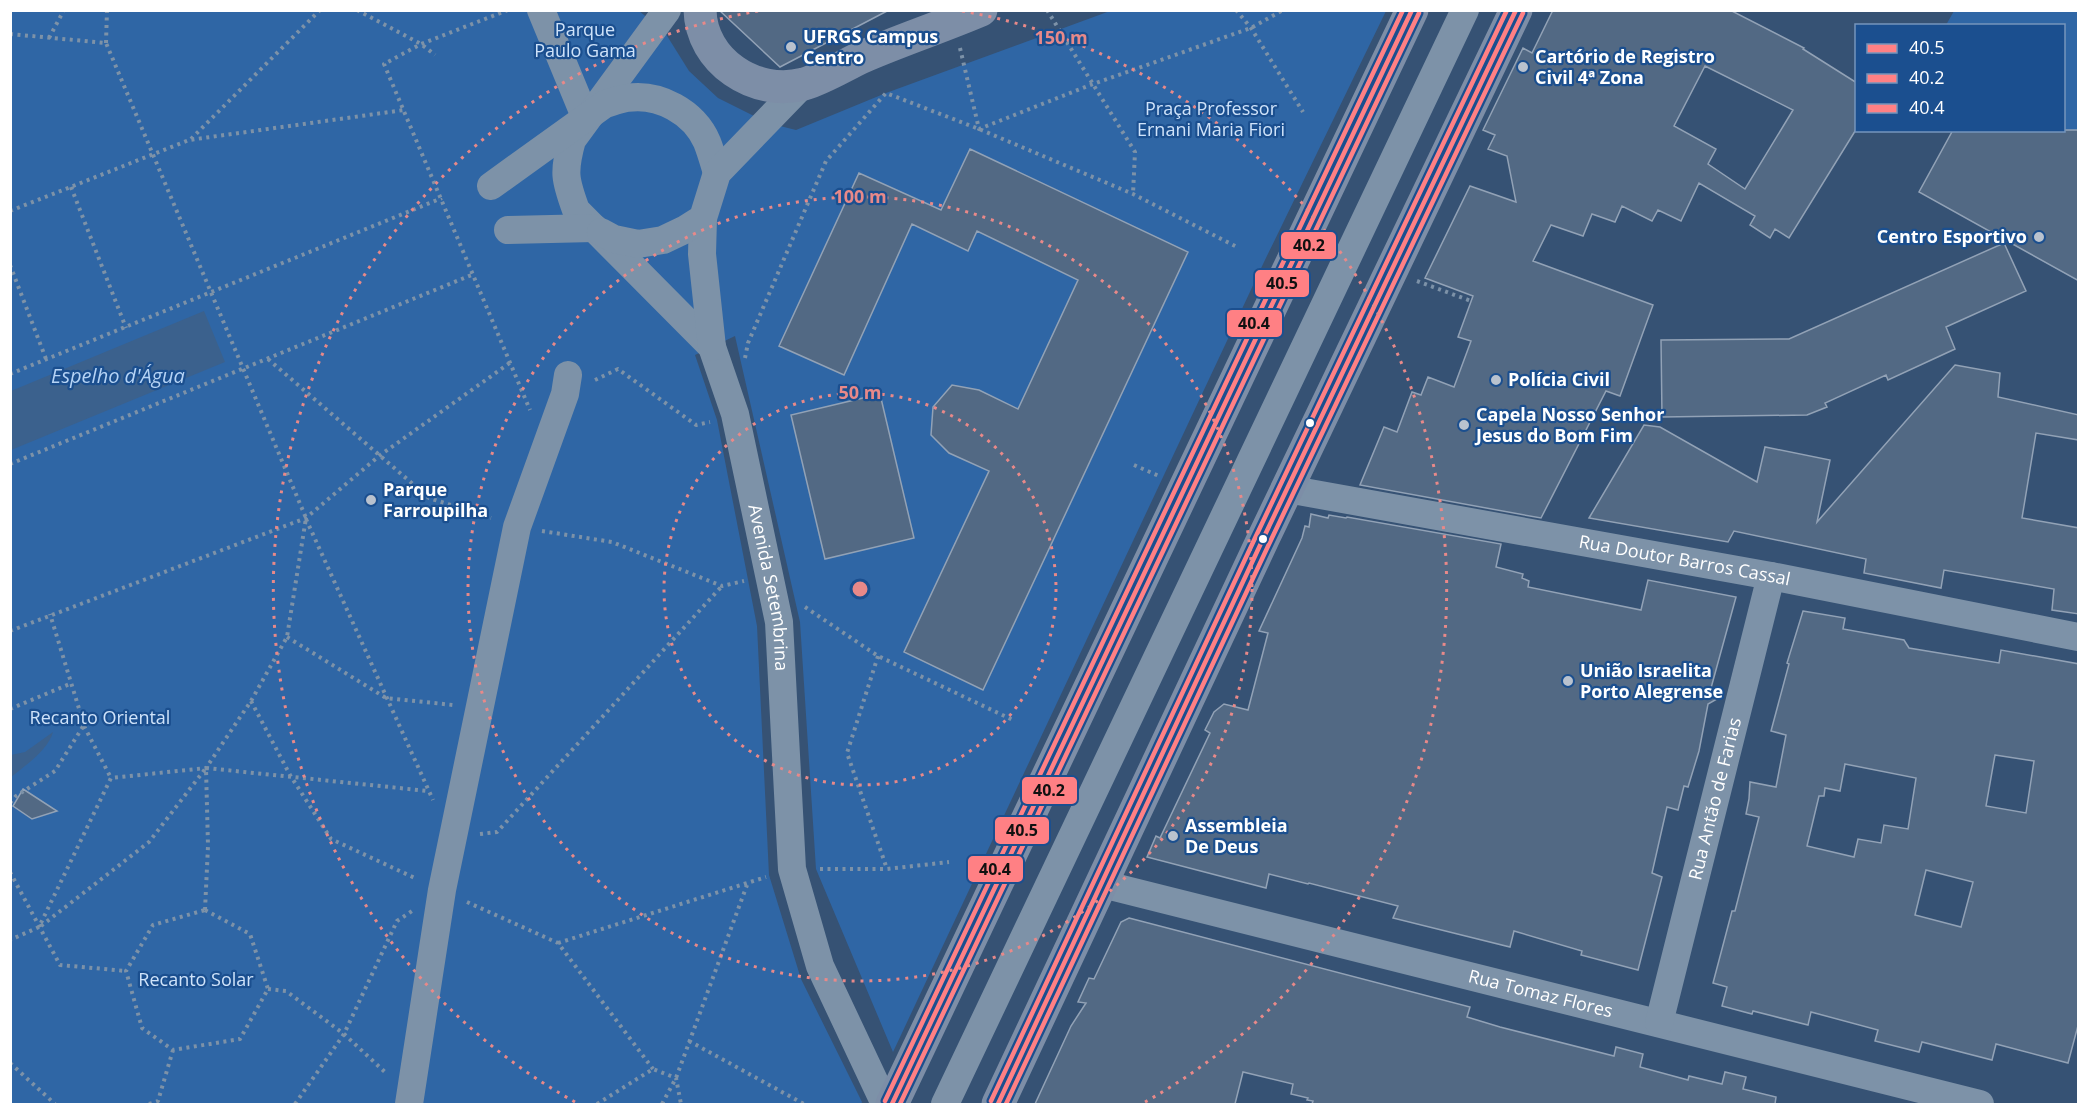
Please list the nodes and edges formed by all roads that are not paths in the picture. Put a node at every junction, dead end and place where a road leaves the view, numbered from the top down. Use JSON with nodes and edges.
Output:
{"nodes":[{"id":1,"x":542,"y":10,"type":"edge"},
{"id":2,"x":667,"y":10,"type":"edge"},
{"id":3,"x":700,"y":10,"type":"edge"},
{"id":4,"x":1412,"y":10,"type":"edge"},
{"id":5,"x":1465,"y":10,"type":"edge"},
{"id":6,"x":1515,"y":10,"type":"edge"},
{"id":7,"x":967,"y":16,"type":"edge"},
{"id":8,"x":803,"y":84,"type":"junction"},
{"id":9,"x":586,"y":119,"type":"junction"},
{"id":10,"x":717,"y":173,"type":"junction"},
{"id":11,"x":491,"y":186,"type":"dead end"},
{"id":12,"x":703,"y":218,"type":"junction"},
{"id":13,"x":594,"y":228,"type":"junction"},
{"id":14,"x":508,"y":230,"type":"dead end"},
{"id":15,"x":712,"y":347,"type":"junction"},
{"id":16,"x":567,"y":385,"type":"road end"},
{"id":17,"x":1287,"y":489,"type":"junction"},
{"id":18,"x":1771,"y":576,"type":"junction"},
{"id":19,"x":2079,"y":637,"type":"edge"},
{"id":20,"x":1102,"y":884,"type":"junction"},
{"id":21,"x":1659,"y":1023,"type":"junction"},
{"id":22,"x":410,"y":1100,"type":"edge"},
{"id":23,"x":885,"y":1104,"type":"edge"},
{"id":24,"x":892,"y":1104,"type":"edge"},
{"id":25,"x":945,"y":1104,"type":"edge"},
{"id":26,"x":998,"y":1104,"type":"edge"},
{"id":27,"x":1980,"y":1104,"type":"edge"}],
"edges":[{"from":1,"to":9,"type":"street"},
{"from":2,"to":9,"type":"street","name":"Avenida Setembrina"},
{"from":3,"to":8,"type":"main road"},
{"from":4,"to":24,"type":"main road"},
{"from":5,"to":25,"type":"street"},
{"from":6,"to":17,"type":"main road"},
{"from":7,"to":8,"type":"main road"},
{"from":8,"to":10,"type":"street"},
{"from":9,"to":10,"type":"street","name":"Avenida Setembrina"},
{"from":9,"to":11,"type":"street"},
{"from":9,"to":13,"type":"street","name":"Avenida Setembrina"},
{"from":10,"to":12,"type":"street"},
{"from":12,"to":13,"type":"street"},
{"from":12,"to":15,"type":"street"},
{"from":13,"to":14,"type":"street"},
{"from":13,"to":15,"type":"street","name":"Avenida Setembrina"},
{"from":15,"to":23,"type":"street","name":"Avenida Setembrina"},
{"from":16,"to":22,"type":"street"},
{"from":17,"to":18,"type":"street","name":"Rua Doutor Barros Cassal"},
{"from":17,"to":20,"type":"main road"},
{"from":18,"to":19,"type":"street","name":"Rua Doutor Barros Cassal"},
{"from":18,"to":21,"type":"street","name":"Rua Antão de Farias"},
{"from":20,"to":21,"type":"street","name":"Rua Tomaz Flores"},
{"from":20,"to":26,"type":"main road"},
{"from":21,"to":27,"type":"street","name":"Rua Tomaz Flores"}]}
